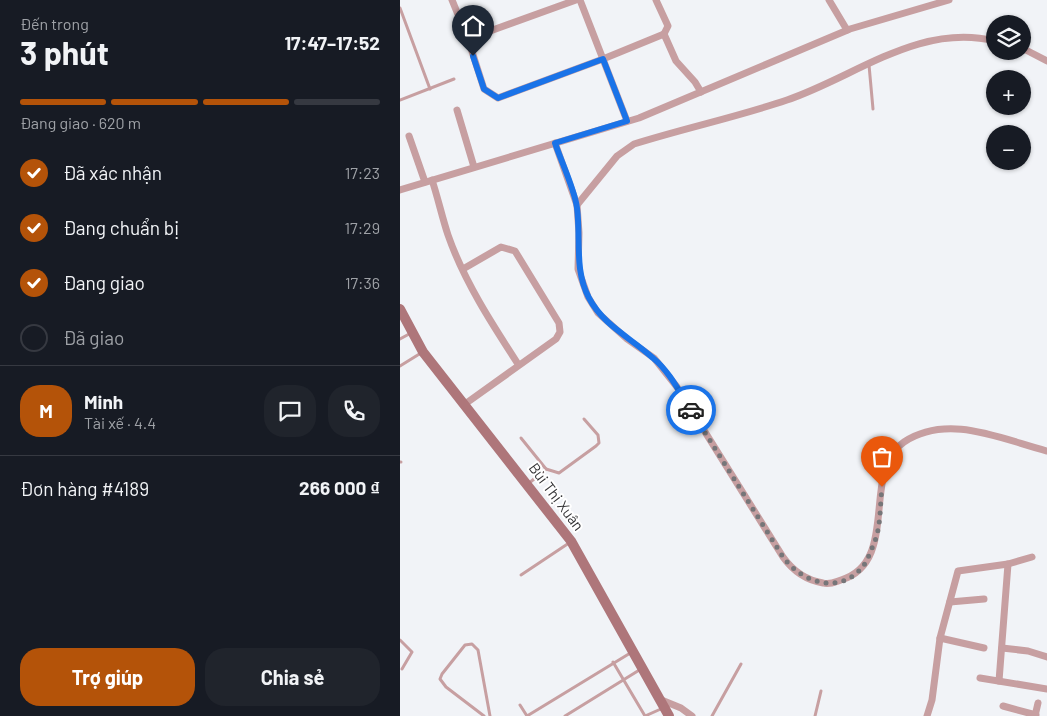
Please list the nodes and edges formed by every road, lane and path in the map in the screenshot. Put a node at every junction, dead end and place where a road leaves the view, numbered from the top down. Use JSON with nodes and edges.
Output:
{"nodes":[{"id":1,"x":452,"y":0,"type":"edge"},
{"id":2,"x":576,"y":0,"type":"edge"},
{"id":3,"x":580,"y":0,"type":"edge"},
{"id":4,"x":656,"y":0,"type":"edge"},
{"id":5,"x":829,"y":0,"type":"edge"},
{"id":6,"x":949,"y":0,"type":"edge"},
{"id":7,"x":400,"y":8,"type":"edge"},
{"id":8,"x":847,"y":30,"type":"junction"},
{"id":9,"x":664,"y":34,"type":"junction"},
{"id":10,"x":468,"y":39,"type":"junction"},
{"id":11,"x":986,"y":41,"type":"edge"},
{"id":12,"x":1031,"y":53,"type":"edge"},
{"id":13,"x":603,"y":59,"type":"junction"},
{"id":14,"x":1047,"y":61,"type":"edge"},
{"id":15,"x":869,"y":64,"type":"junction"},
{"id":16,"x":454,"y":80,"type":"dead end"},
{"id":17,"x":430,"y":89,"type":"junction"},
{"id":18,"x":701,"y":92,"type":"junction"},
{"id":19,"x":400,"y":100,"type":"edge"},
{"id":20,"x":873,"y":109,"type":"dead end"},
{"id":21,"x":458,"y":110,"type":"dead end"},
{"id":22,"x":627,"y":121,"type":"junction"},
{"id":23,"x":409,"y":136,"type":"dead end"},
{"id":24,"x":555,"y":143,"type":"junction"},
{"id":25,"x":474,"y":167,"type":"junction"},
{"id":26,"x":429,"y":181,"type":"junction"},
{"id":27,"x":400,"y":190,"type":"edge"},
{"id":28,"x":577,"y":205,"type":"junction"},
{"id":29,"x":463,"y":269,"type":"junction"},
{"id":30,"x":400,"y":309,"type":"edge"},
{"id":31,"x":411,"y":332,"type":"junction"},
{"id":32,"x":400,"y":340,"type":"edge"},
{"id":33,"x":423,"y":352,"type":"junction"},
{"id":34,"x":518,"y":364,"type":"junction"},
{"id":35,"x":400,"y":366,"type":"edge"},
{"id":36,"x":465,"y":404,"type":"junction"},
{"id":37,"x":584,"y":419,"type":"dead end"},
{"id":38,"x":520,"y":438,"type":"dead end"},
{"id":39,"x":1047,"y":451,"type":"edge"},
{"id":40,"x":546,"y":469,"type":"junction"},
{"id":41,"x":528,"y":484,"type":"junction"},
{"id":42,"x":571,"y":541,"type":"junction"},
{"id":43,"x":1032,"y":557,"type":"dead end"},
{"id":44,"x":1008,"y":564,"type":"junction"},
{"id":45,"x":521,"y":576,"type":"dead end"},
{"id":46,"x":984,"y":600,"type":"dead end"},
{"id":47,"x":950,"y":602,"type":"junction"},
{"id":48,"x":940,"y":638,"type":"junction"},
{"id":49,"x":400,"y":640,"type":"edge"},
{"id":50,"x":984,"y":648,"type":"dead end"},
{"id":51,"x":1002,"y":648,"type":"junction"},
{"id":52,"x":632,"y":652,"type":"junction"},
{"id":53,"x":1047,"y":657,"type":"edge"},
{"id":54,"x":613,"y":662,"type":"junction"},
{"id":55,"x":741,"y":664,"type":"dead end"},
{"id":56,"x":402,"y":668,"type":"dead end"},
{"id":57,"x":641,"y":669,"type":"junction"},
{"id":58,"x":980,"y":678,"type":"dead end"},
{"id":59,"x":623,"y":680,"type":"junction"},
{"id":60,"x":999,"y":681,"type":"junction"},
{"id":61,"x":1047,"y":690,"type":"edge"},
{"id":62,"x":821,"y":691,"type":"dead end"},
{"id":63,"x":1038,"y":703,"type":"dead end"},
{"id":64,"x":520,"y":706,"type":"dead end"},
{"id":65,"x":1003,"y":706,"type":"dead end"},
{"id":66,"x":663,"y":707,"type":"edge"},
{"id":67,"x":484,"y":716,"type":"edge"},
{"id":68,"x":490,"y":716,"type":"edge"},
{"id":69,"x":527,"y":716,"type":"edge"},
{"id":70,"x":565,"y":716,"type":"edge"},
{"id":71,"x":645,"y":716,"type":"edge"},
{"id":72,"x":692,"y":716,"type":"edge"},
{"id":73,"x":712,"y":716,"type":"edge"},
{"id":74,"x":815,"y":716,"type":"edge"},
{"id":75,"x":927,"y":716,"type":"edge"},
{"id":76,"x":1036,"y":716,"type":"edge"}],
"edges":[{"from":1,"to":10,"type":"street"},
{"from":2,"to":10,"type":"street"},
{"from":3,"to":13,"type":"street"},
{"from":4,"to":9,"type":"street"},
{"from":5,"to":8,"type":"street"},
{"from":6,"to":8,"type":"street"},
{"from":7,"to":17,"type":"lane"},
{"from":8,"to":18,"type":"street"},
{"from":9,"to":13,"type":"street"},
{"from":9,"to":18,"type":"street"},
{"from":10,"to":13,"type":"street"},
{"from":11,"to":15,"type":"street"},
{"from":12,"to":14,"type":"street"},
{"from":13,"to":22,"type":"street"},
{"from":15,"to":20,"type":"lane"},
{"from":15,"to":28,"type":"street"},
{"from":16,"to":17,"type":"lane"},
{"from":17,"to":19,"type":"lane"},
{"from":18,"to":22,"type":"street"},
{"from":21,"to":25,"type":"street"},
{"from":22,"to":24,"type":"street"},
{"from":23,"to":26,"type":"street"},
{"from":24,"to":25,"type":"street"},
{"from":24,"to":28,"type":"street"},
{"from":25,"to":26,"type":"street"},
{"from":26,"to":27,"type":"street"},
{"from":26,"to":29,"type":"street"},
{"from":28,"to":39,"type":"street"},
{"from":29,"to":34,"type":"street"},
{"from":29,"to":34,"type":"street"},
{"from":30,"to":31,"type":"main road","name":"Bùi Thị Xuân"},
{"from":31,"to":32,"type":"lane"},
{"from":31,"to":33,"type":"main road","name":"Bùi Thị Xuân"},
{"from":33,"to":35,"type":"lane"},
{"from":33,"to":36,"type":"main road","name":"Bùi Thị Xuân"},
{"from":34,"to":36,"type":"street"},
{"from":36,"to":41,"type":"main road","name":"Bùi Thị Xuân"},
{"from":37,"to":40,"type":"lane"},
{"from":38,"to":40,"type":"lane"},
{"from":40,"to":41,"type":"lane"},
{"from":41,"to":42,"type":"main road","name":"Bùi Thị Xuân"},
{"from":42,"to":45,"type":"lane"},
{"from":42,"to":52,"type":"main road","name":"Bùi Thị Xuân"},
{"from":43,"to":44,"type":"street"},
{"from":44,"to":47,"type":"street"},
{"from":44,"to":51,"type":"street"},
{"from":46,"to":47,"type":"street"},
{"from":47,"to":48,"type":"street"},
{"from":48,"to":50,"type":"street"},
{"from":48,"to":75,"type":"street"},
{"from":49,"to":56,"type":"lane"},
{"from":51,"to":53,"type":"street"},
{"from":51,"to":60,"type":"street"},
{"from":52,"to":54,"type":"lane"},
{"from":52,"to":57,"type":"main road","name":"Bùi Thị Xuân"},
{"from":54,"to":59,"type":"lane"},
{"from":54,"to":69,"type":"lane"},
{"from":55,"to":73,"type":"lane"},
{"from":57,"to":59,"type":"lane"},
{"from":57,"to":66,"type":"main road","name":"Bùi Thị Xuân"},
{"from":58,"to":60,"type":"street"},
{"from":59,"to":70,"type":"lane"},
{"from":59,"to":71,"type":"lane"},
{"from":60,"to":61,"type":"street"},
{"from":62,"to":74,"type":"lane"},
{"from":63,"to":76,"type":"street"},
{"from":64,"to":69,"type":"lane"},
{"from":65,"to":76,"type":"street"},
{"from":66,"to":71,"type":"lane"},
{"from":66,"to":72,"type":"street"},
{"from":67,"to":68,"type":"lane"}]}
